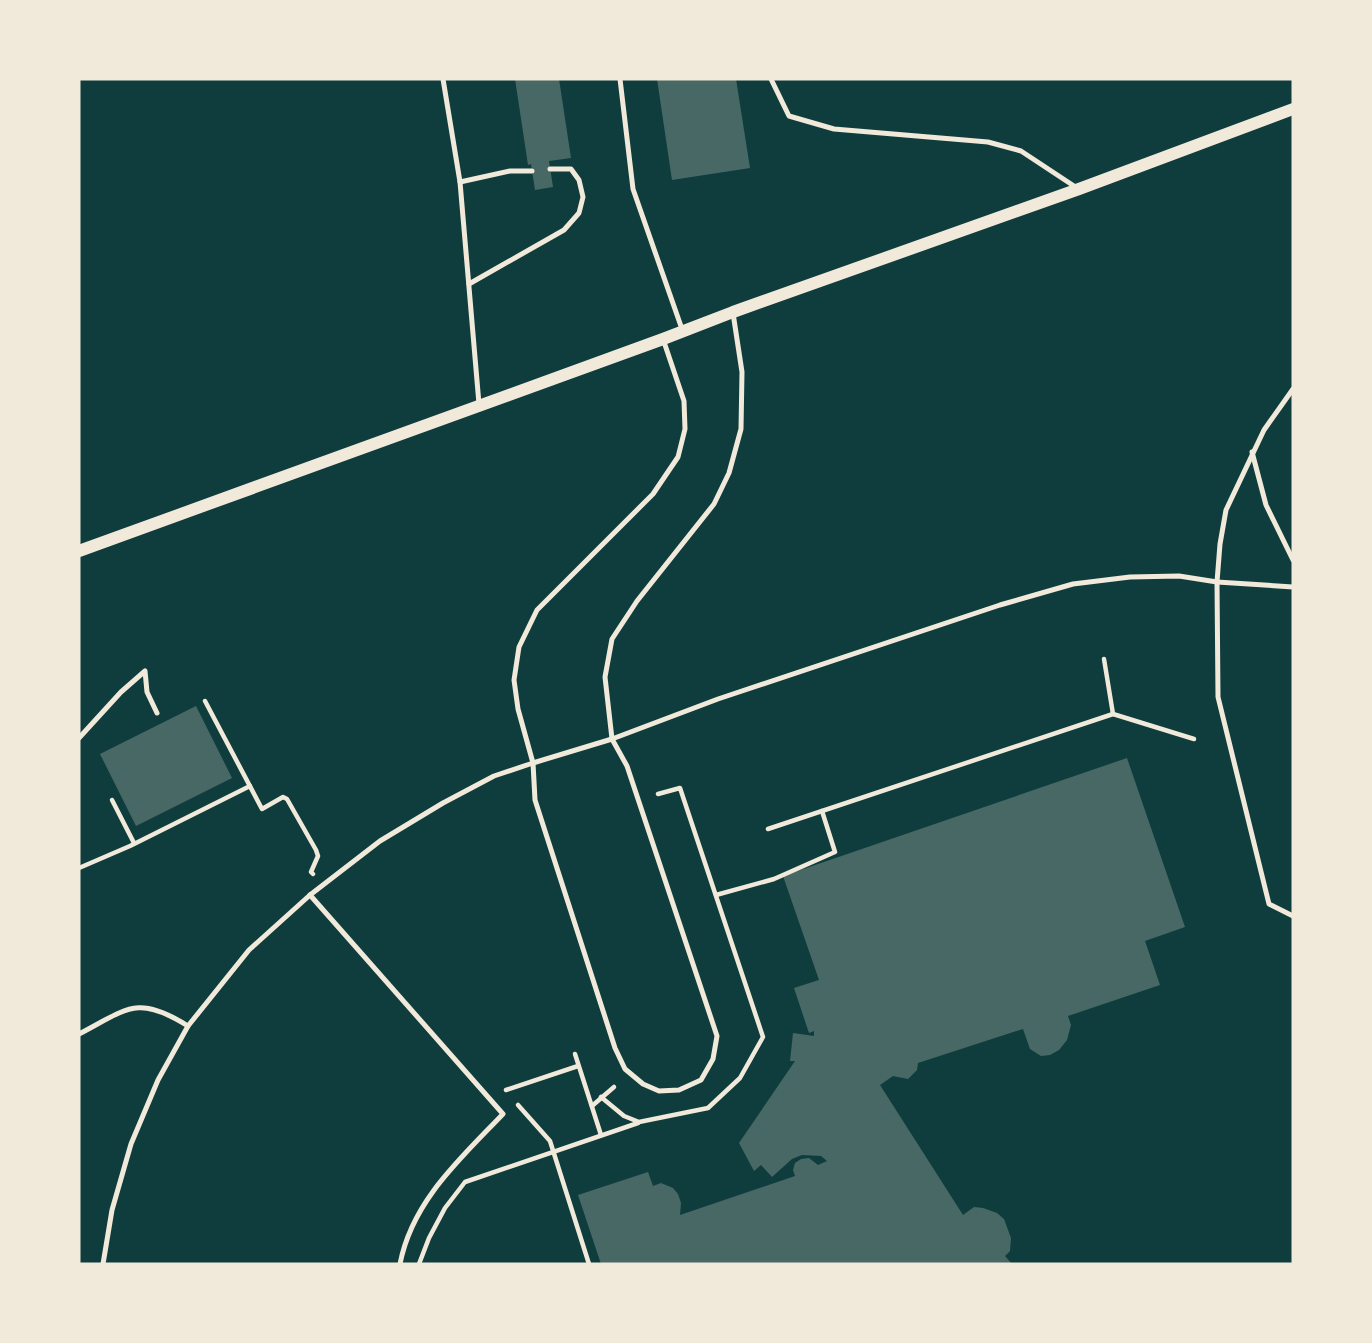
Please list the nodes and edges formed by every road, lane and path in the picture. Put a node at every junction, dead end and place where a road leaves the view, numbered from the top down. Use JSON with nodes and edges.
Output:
{"nodes":[{"id":1,"x":443,"y":79,"type":"edge"},
{"id":2,"x":620,"y":79,"type":"edge"},
{"id":3,"x":771,"y":79,"type":"edge"},
{"id":4,"x":1293,"y":108,"type":"edge"},
{"id":5,"x":550,"y":169,"type":"dead end"},
{"id":6,"x":532,"y":171,"type":"dead end"},
{"id":7,"x":460,"y":182,"type":"junction"},
{"id":8,"x":1079,"y":189,"type":"junction"},
{"id":9,"x":469,"y":284,"type":"junction"},
{"id":10,"x":733,"y":312,"type":"junction"},
{"id":11,"x":683,"y":332,"type":"junction"},
{"id":12,"x":663,"y":340,"type":"junction"},
{"id":13,"x":1293,"y":389,"type":"edge"},
{"id":14,"x":479,"y":404,"type":"junction"},
{"id":15,"x":1252,"y":452,"type":"junction"},
{"id":16,"x":79,"y":551,"type":"edge"},
{"id":17,"x":1293,"y":560,"type":"edge"},
{"id":18,"x":1217,"y":582,"type":"junction"},
{"id":19,"x":1293,"y":587,"type":"edge"},
{"id":20,"x":1104,"y":659,"type":"dead end"},
{"id":21,"x":205,"y":701,"type":"dead end"},
{"id":22,"x":158,"y":713,"type":"dead end"},
{"id":23,"x":1113,"y":714,"type":"junction"},
{"id":24,"x":79,"y":738,"type":"edge"},
{"id":25,"x":612,"y":739,"type":"junction"},
{"id":26,"x":1194,"y":739,"type":"dead end"},
{"id":27,"x":533,"y":763,"type":"junction"},
{"id":28,"x":250,"y":786,"type":"junction"},
{"id":29,"x":112,"y":800,"type":"dead end"},
{"id":30,"x":822,"y":811,"type":"junction"},
{"id":31,"x":768,"y":829,"type":"dead end"},
{"id":32,"x":134,"y":843,"type":"junction"},
{"id":33,"x":79,"y":868,"type":"edge"},
{"id":34,"x":313,"y":874,"type":"dead end"},
{"id":35,"x":310,"y":895,"type":"junction"},
{"id":36,"x":716,"y":895,"type":"dead end"},
{"id":37,"x":1293,"y":916,"type":"edge"},
{"id":38,"x":188,"y":1026,"type":"junction"},
{"id":39,"x":79,"y":1034,"type":"edge"},
{"id":40,"x":575,"y":1054,"type":"dead end"},
{"id":41,"x":578,"y":1066,"type":"junction"},
{"id":42,"x":614,"y":1087,"type":"dead end"},
{"id":43,"x":506,"y":1090,"type":"dead end"},
{"id":44,"x":592,"y":1106,"type":"junction"},
{"id":45,"x":639,"y":1122,"type":"dead end"},
{"id":46,"x":601,"y":1135,"type":"junction"},
{"id":47,"x":103,"y":1264,"type":"edge"},
{"id":48,"x":400,"y":1264,"type":"edge"},
{"id":49,"x":419,"y":1264,"type":"edge"}],
"edges":[{"from":1,"to":7,"type":"lane"},
{"from":2,"to":11,"type":"lane"},
{"from":3,"to":8,"type":"lane"},
{"from":4,"to":8,"type":"street"},
{"from":5,"to":9,"type":"lane"},
{"from":6,"to":7,"type":"lane"},
{"from":7,"to":9,"type":"lane"},
{"from":8,"to":10,"type":"street"},
{"from":9,"to":14,"type":"lane"},
{"from":10,"to":11,"type":"street"},
{"from":10,"to":25,"type":"lane"},
{"from":11,"to":12,"type":"street"},
{"from":12,"to":14,"type":"street"},
{"from":12,"to":27,"type":"lane"},
{"from":13,"to":15,"type":"lane"},
{"from":14,"to":16,"type":"street"},
{"from":15,"to":17,"type":"lane"},
{"from":15,"to":18,"type":"lane"},
{"from":18,"to":19,"type":"lane"},
{"from":18,"to":25,"type":"lane"},
{"from":18,"to":37,"type":"lane"},
{"from":20,"to":23,"type":"path"},
{"from":21,"to":28,"type":"path"},
{"from":22,"to":24,"type":"lane"},
{"from":23,"to":26,"type":"path"},
{"from":23,"to":30,"type":"path"},
{"from":25,"to":27,"type":"lane"},
{"from":25,"to":27,"type":"lane"},
{"from":27,"to":35,"type":"lane"},
{"from":28,"to":32,"type":"path"},
{"from":28,"to":34,"type":"path"},
{"from":29,"to":32,"type":"path"},
{"from":30,"to":31,"type":"path"},
{"from":30,"to":36,"type":"path"},
{"from":32,"to":33,"type":"path"},
{"from":35,"to":38,"type":"lane"},
{"from":35,"to":48,"type":"lane"},
{"from":38,"to":39,"type":"lane"},
{"from":38,"to":47,"type":"lane"},
{"from":40,"to":41,"type":"path"},
{"from":41,"to":43,"type":"path"},
{"from":41,"to":44,"type":"path"},
{"from":42,"to":44,"type":"path"},
{"from":44,"to":46,"type":"path"},
{"from":45,"to":46,"type":"path"},
{"from":46,"to":49,"type":"path"}]}
